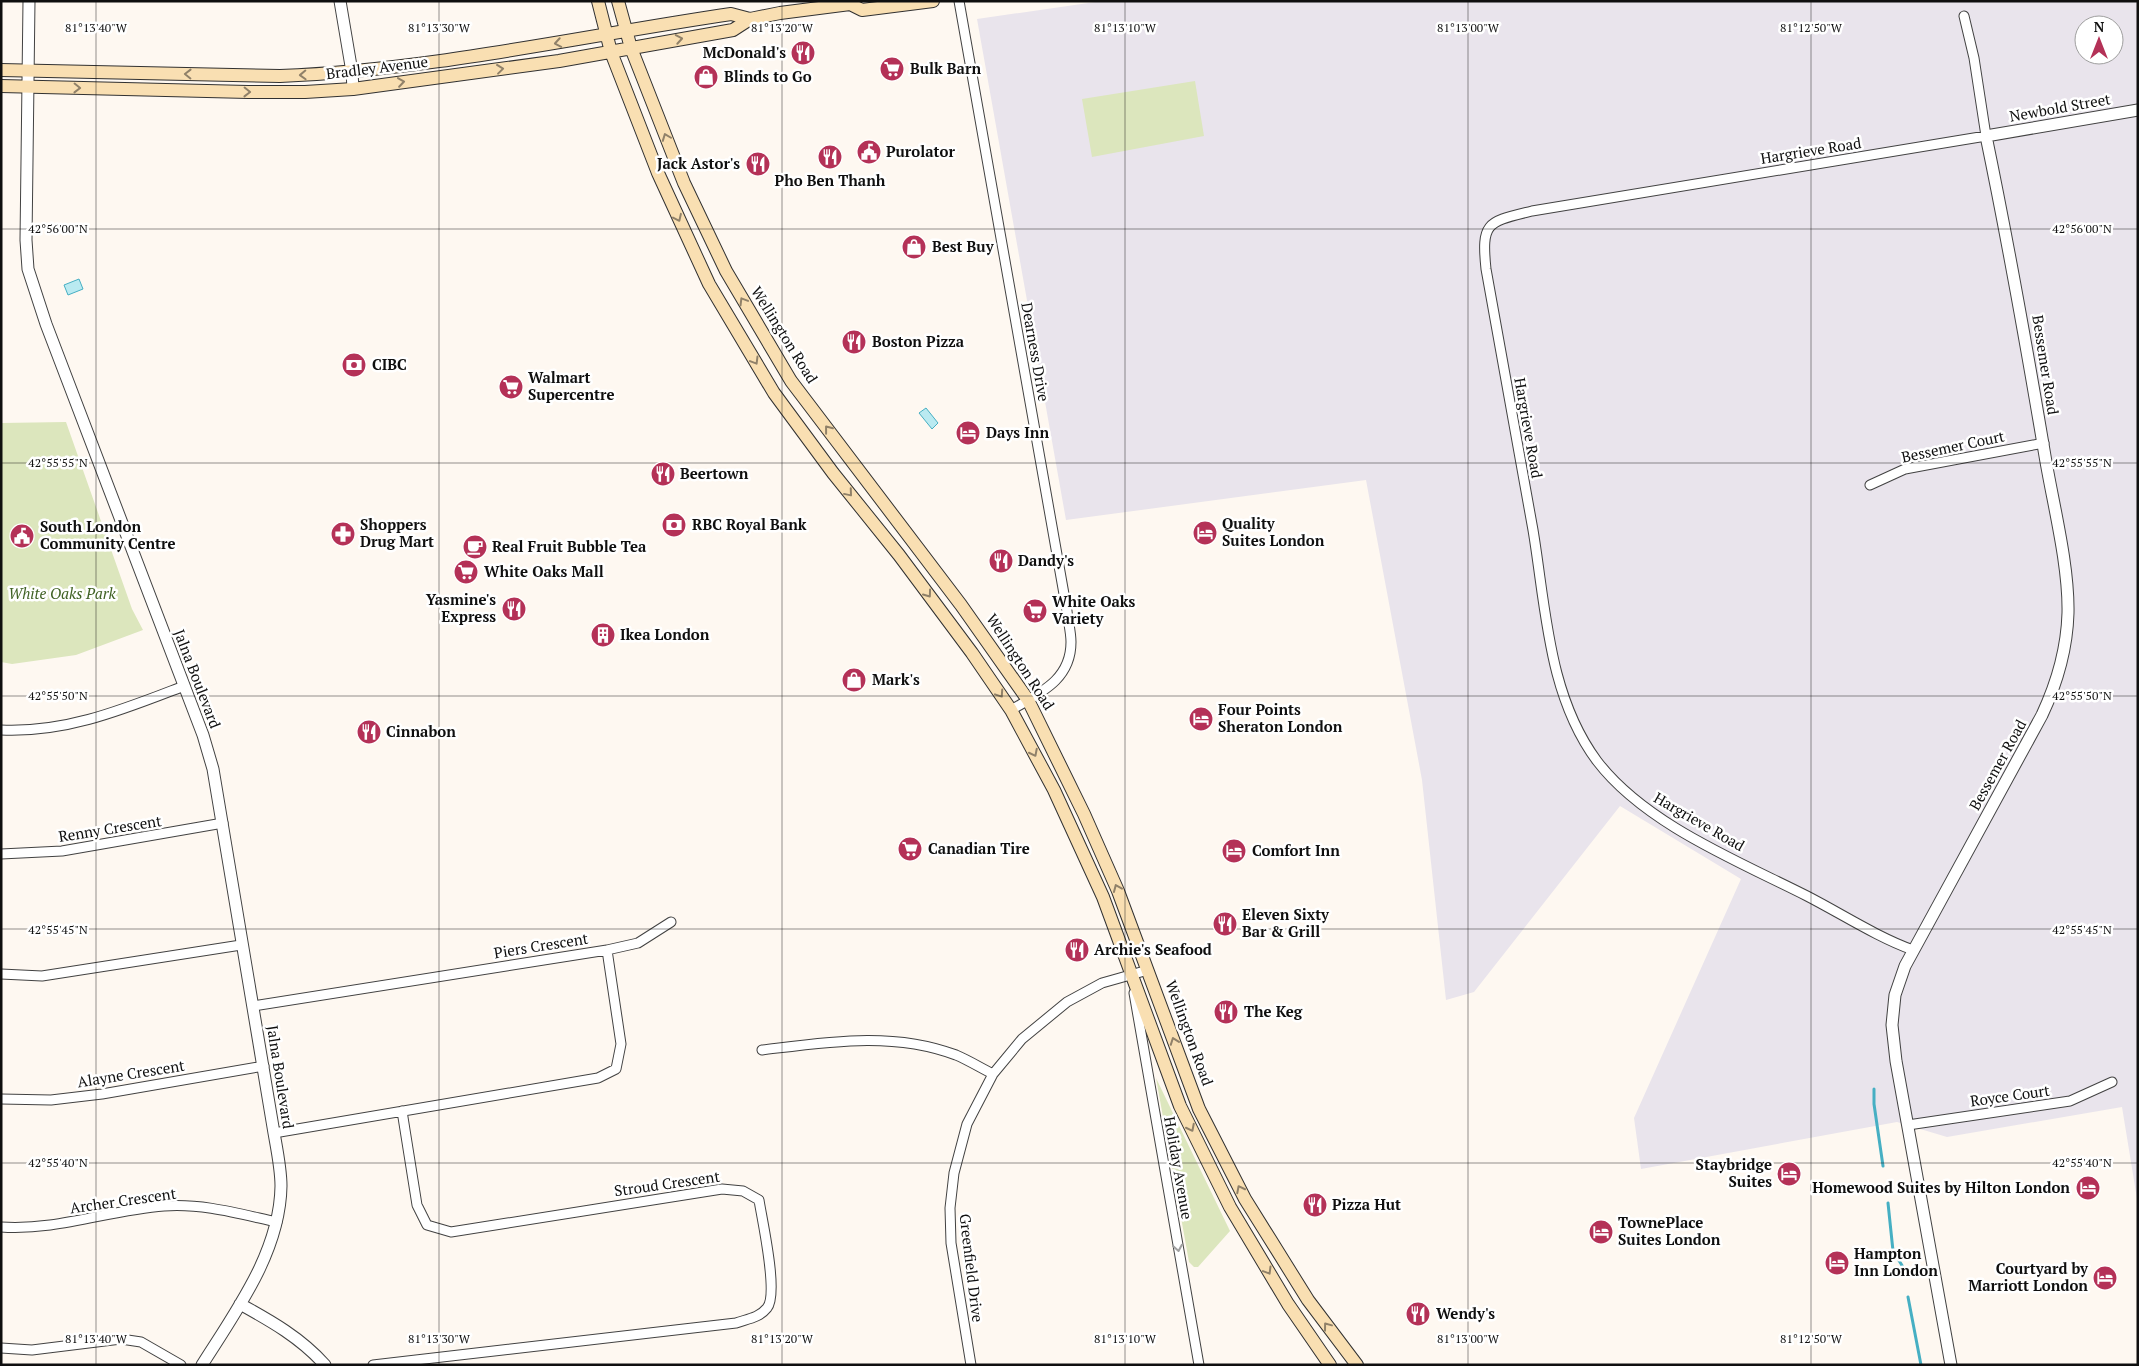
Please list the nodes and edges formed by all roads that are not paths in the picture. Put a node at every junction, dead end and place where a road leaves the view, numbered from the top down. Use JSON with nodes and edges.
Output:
{"nodes":[{"id":1,"x":29,"y":1,"type":"edge"},
{"id":2,"x":340,"y":1,"type":"edge"},
{"id":3,"x":598,"y":1,"type":"edge"},
{"id":4,"x":618,"y":1,"type":"edge"},
{"id":5,"x":933,"y":1,"type":"edge"},
{"id":6,"x":959,"y":1,"type":"edge"},
{"id":7,"x":851,"y":3,"type":"edge"},
{"id":8,"x":1964,"y":16,"type":"dead end"},
{"id":9,"x":750,"y":19,"type":"junction"},
{"id":10,"x":626,"y":31,"type":"junction"},
{"id":11,"x":606,"y":35,"type":"junction"},
{"id":12,"x":631,"y":48,"type":"junction"},
{"id":13,"x":611,"y":52,"type":"junction"},
{"id":14,"x":1,"y":70,"type":"edge"},
{"id":15,"x":29,"y":70,"type":"junction"},
{"id":16,"x":352,"y":72,"type":"junction"},
{"id":17,"x":1,"y":86,"type":"edge"},
{"id":18,"x":28,"y":87,"type":"junction"},
{"id":19,"x":353,"y":89,"type":"junction"},
{"id":20,"x":2138,"y":110,"type":"edge"},
{"id":21,"x":1986,"y":136,"type":"junction"},
{"id":22,"x":786,"y":373,"type":"junction"},
{"id":23,"x":770,"y":385,"type":"junction"},
{"id":24,"x":2044,"y":443,"type":"junction"},
{"id":25,"x":1870,"y":486,"type":"dead end"},
{"id":26,"x":184,"y":686,"type":"junction"},
{"id":27,"x":1028,"y":700,"type":"junction"},
{"id":28,"x":1011,"y":710,"type":"junction"},
{"id":29,"x":1,"y":730,"type":"edge"},
{"id":30,"x":222,"y":823,"type":"junction"},
{"id":31,"x":1,"y":854,"type":"edge"},
{"id":32,"x":671,"y":922,"type":"dead end"},
{"id":33,"x":241,"y":945,"type":"junction"},
{"id":34,"x":607,"y":950,"type":"junction"},
{"id":35,"x":1913,"y":950,"type":"junction"},
{"id":36,"x":1148,"y":970,"type":"junction"},
{"id":37,"x":1,"y":974,"type":"edge"},
{"id":38,"x":1132,"y":976,"type":"junction"},
{"id":39,"x":253,"y":1006,"type":"junction"},
{"id":40,"x":762,"y":1050,"type":"dead end"},
{"id":41,"x":264,"y":1066,"type":"junction"},
{"id":42,"x":994,"y":1074,"type":"junction"},
{"id":43,"x":2112,"y":1082,"type":"dead end"},
{"id":44,"x":1,"y":1099,"type":"edge"},
{"id":45,"x":402,"y":1111,"type":"junction"},
{"id":46,"x":1908,"y":1125,"type":"junction"},
{"id":47,"x":274,"y":1133,"type":"junction"},
{"id":48,"x":277,"y":1222,"type":"junction"},
{"id":49,"x":1,"y":1227,"type":"edge"},
{"id":50,"x":240,"y":1304,"type":"junction"},
{"id":51,"x":1,"y":1348,"type":"edge"},
{"id":52,"x":181,"y":1365,"type":"edge"},
{"id":53,"x":202,"y":1365,"type":"edge"},
{"id":54,"x":325,"y":1365,"type":"edge"},
{"id":55,"x":373,"y":1365,"type":"edge"},
{"id":56,"x":971,"y":1365,"type":"edge"},
{"id":57,"x":1199,"y":1365,"type":"edge"},
{"id":58,"x":1329,"y":1365,"type":"edge"},
{"id":59,"x":1356,"y":1365,"type":"edge"},
{"id":60,"x":1951,"y":1365,"type":"edge"}],
"edges":[{"from":1,"to":15,"type":"street","name":"Jalna Boulevard"},
{"from":2,"to":16,"type":"street"},
{"from":3,"to":11,"type":"main road"},
{"from":4,"to":10,"type":"main road","name":"Wellington Road"},
{"from":5,"to":7,"type":"main road","name":"Bradley Avenue"},
{"from":6,"to":27,"type":"street","name":"Dearness Drive"},
{"from":7,"to":9,"type":"main road","name":"Bradley Avenue"},
{"from":8,"to":21,"type":"street"},
{"from":9,"to":10,"type":"main road","name":"Bradley Avenue"},
{"from":12,"to":9,"type":"main road","name":"Bradley Avenue","one_way":true},
{"from":10,"to":11,"type":"main road","name":"Bradley Avenue"},
{"from":10,"to":12,"type":"main road","name":"Wellington Road"},
{"from":11,"to":13,"type":"main road"},
{"from":11,"to":16,"type":"main road","name":"Bradley Avenue","one_way":true},
{"from":12,"to":13,"type":"main road","name":"Bradley Avenue"},
{"from":22,"to":12,"type":"main road","name":"Wellington Road","one_way":true},
{"from":19,"to":13,"type":"main road","name":"Bradley Avenue","one_way":true},
{"from":13,"to":23,"type":"main road","one_way":true},
{"from":14,"to":15,"type":"main road","name":"Bradley Avenue"},
{"from":16,"to":15,"type":"main road","name":"Bradley Avenue","one_way":true},
{"from":15,"to":18,"type":"street","name":"Jalna Boulevard"},
{"from":16,"to":19,"type":"street"},
{"from":17,"to":18,"type":"main road","name":"Bradley Avenue"},
{"from":18,"to":19,"type":"main road","name":"Bradley Avenue","one_way":true},
{"from":18,"to":26,"type":"street","name":"Jalna Boulevard"},
{"from":20,"to":21,"type":"street","name":"Newbold Street"},
{"from":21,"to":24,"type":"street","name":"Bessemer Road"},
{"from":21,"to":35,"type":"street","name":"Hargrieve Road"},
{"from":22,"to":23,"type":"main road"},
{"from":27,"to":22,"type":"main road","name":"Wellington Road","one_way":true},
{"from":23,"to":28,"type":"main road","one_way":true},
{"from":24,"to":25,"type":"street","name":"Bessemer Court"},
{"from":24,"to":35,"type":"street","name":"Bessemer Road"},
{"from":26,"to":29,"type":"street"},
{"from":26,"to":30,"type":"street","name":"Jalna Boulevard"},
{"from":27,"to":28,"type":"street","name":"Dearness Drive"},
{"from":36,"to":27,"type":"main road","name":"Wellington Road","one_way":true},
{"from":28,"to":38,"type":"main road","one_way":true},
{"from":30,"to":31,"type":"street","name":"Renny Crescent"},
{"from":30,"to":33,"type":"street","name":"Jalna Boulevard"},
{"from":32,"to":34,"type":"street"},
{"from":33,"to":37,"type":"street"},
{"from":33,"to":39,"type":"street","name":"Jalna Boulevard"},
{"from":34,"to":39,"type":"street","name":"Piers Crescent"},
{"from":34,"to":45,"type":"street","name":"Piers Crescent"},
{"from":35,"to":46,"type":"street","name":"Bessemer Road"},
{"from":36,"to":38,"type":"street","name":"Greenfield Drive"},
{"from":59,"to":36,"type":"main road","name":"Wellington Road","one_way":true},
{"from":38,"to":42,"type":"street","name":"Greenfield Drive"},
{"from":38,"to":57,"type":"street","name":"Holiday Avenue","one_way":true},
{"from":38,"to":58,"type":"main road","one_way":true},
{"from":39,"to":41,"type":"street","name":"Jalna Boulevard"},
{"from":40,"to":42,"type":"street"},
{"from":41,"to":44,"type":"street","name":"Alayne Crescent"},
{"from":41,"to":47,"type":"street","name":"Jalna Boulevard"},
{"from":42,"to":56,"type":"street","name":"Greenfield Drive"},
{"from":43,"to":46,"type":"street","name":"Royce Court"},
{"from":45,"to":47,"type":"street","name":"Piers Crescent"},
{"from":45,"to":55,"type":"street","name":"Stroud Crescent"},
{"from":46,"to":60,"type":"street","name":"Bessemer Road"},
{"from":47,"to":48,"type":"street","name":"Jalna Boulevard"},
{"from":48,"to":49,"type":"street","name":"Archer Crescent"},
{"from":48,"to":50,"type":"street","name":"Jalna Boulevard"},
{"from":50,"to":53,"type":"street","name":"Jalna Boulevard"},
{"from":50,"to":54,"type":"street"},
{"from":51,"to":52,"type":"street"}]}
